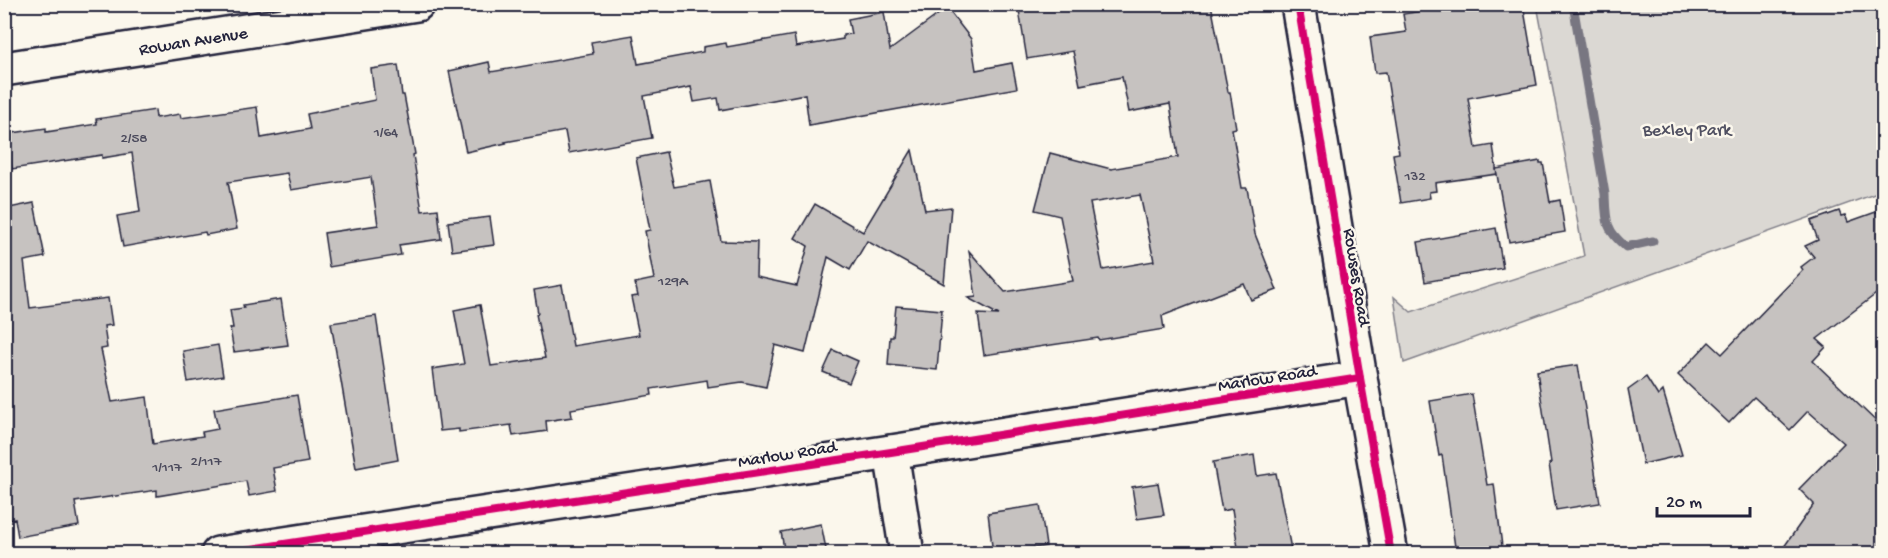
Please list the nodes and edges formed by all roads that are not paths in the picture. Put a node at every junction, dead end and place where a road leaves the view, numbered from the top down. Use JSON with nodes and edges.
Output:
{"nodes":[{"id":1,"x":417,"y":4,"type":"edge"},
{"id":2,"x":1298,"y":4,"type":"edge"},
{"id":3,"x":4,"y":69,"type":"edge"},
{"id":4,"x":1360,"y":378,"type":"junction"},
{"id":5,"x":891,"y":452,"type":"junction"},
{"id":6,"x":218,"y":554,"type":"edge"},
{"id":7,"x":907,"y":554,"type":"edge"},
{"id":8,"x":1391,"y":554,"type":"edge"}],
"edges":[{"from":1,"to":3,"type":"street","name":"Rowan Avenue"},
{"from":2,"to":4,"type":"street","name":"Rowses Road"},
{"from":4,"to":5,"type":"street","name":"Marlow Road"},
{"from":4,"to":8,"type":"street","name":"Rowses Road"},
{"from":5,"to":6,"type":"street","name":"Marlow Road"},
{"from":5,"to":7,"type":"street"}]}
